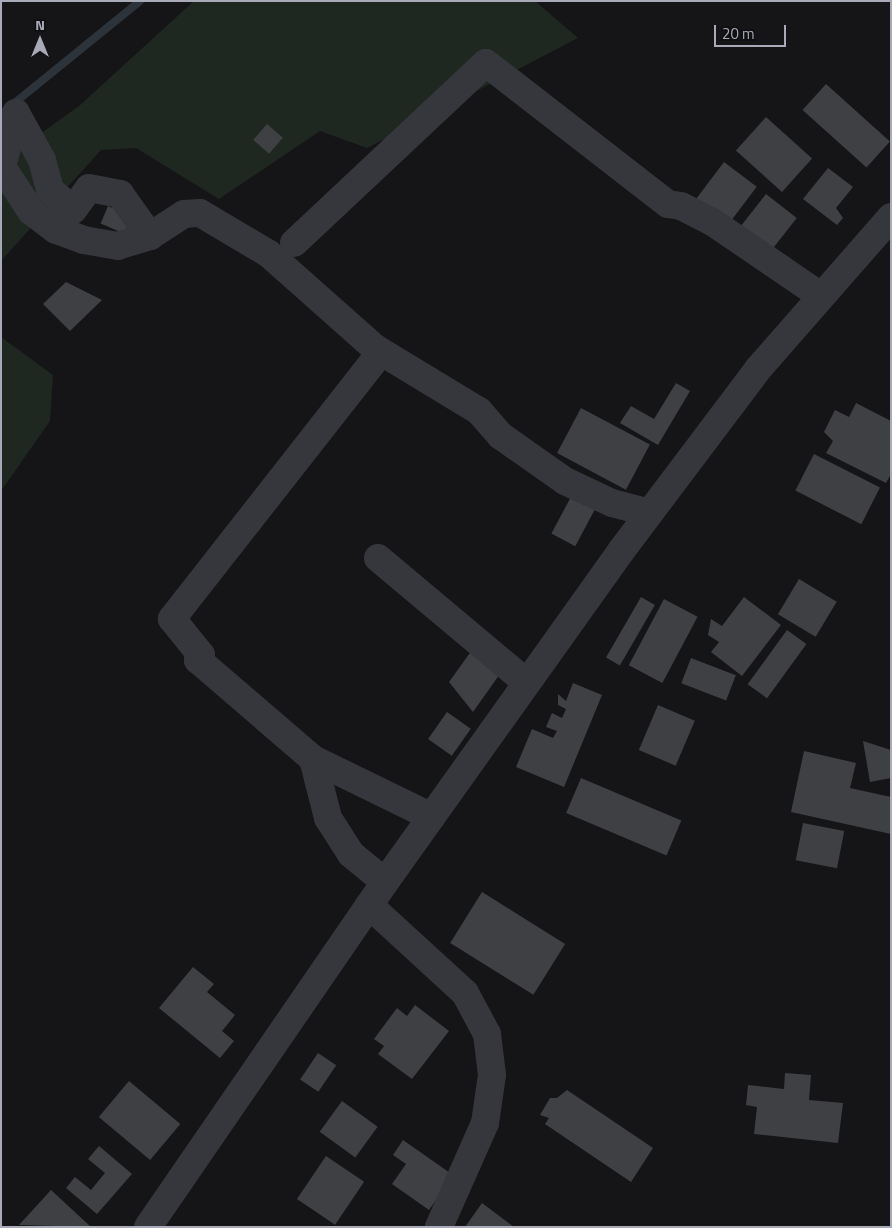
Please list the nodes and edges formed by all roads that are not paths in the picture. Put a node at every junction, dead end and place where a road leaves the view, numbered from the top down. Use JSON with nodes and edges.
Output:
{"nodes":[{"id":1,"x":891,"y":217,"type":"edge"},
{"id":2,"x":150,"y":236,"type":"junction"},
{"id":3,"x":279,"y":263,"type":"junction"},
{"id":4,"x":821,"y":296,"type":"junction"},
{"id":5,"x":382,"y":352,"type":"junction"},
{"id":6,"x":649,"y":513,"type":"junction"},
{"id":7,"x":378,"y":558,"type":"dead end"},
{"id":8,"x":527,"y":683,"type":"junction"},
{"id":9,"x":313,"y":759,"type":"junction"},
{"id":10,"x":432,"y":817,"type":"junction"},
{"id":11,"x":385,"y":882,"type":"junction"},
{"id":12,"x":369,"y":905,"type":"junction"},
{"id":13,"x":148,"y":1227,"type":"edge"},
{"id":14,"x":439,"y":1227,"type":"edge"}],
"edges":[{"from":1,"to":4,"type":"street"},
{"from":2,"to":2,"type":"street"},
{"from":2,"to":3,"type":"street"},
{"from":3,"to":4,"type":"street"},
{"from":3,"to":5,"type":"street"},
{"from":4,"to":6,"type":"street"},
{"from":5,"to":6,"type":"street"},
{"from":5,"to":9,"type":"street"},
{"from":6,"to":8,"type":"street"},
{"from":7,"to":8,"type":"street"},
{"from":8,"to":10,"type":"street"},
{"from":9,"to":10,"type":"street"},
{"from":9,"to":11,"type":"street"},
{"from":10,"to":11,"type":"street"},
{"from":11,"to":12,"type":"street"},
{"from":12,"to":13,"type":"street"},
{"from":12,"to":14,"type":"street"}]}
